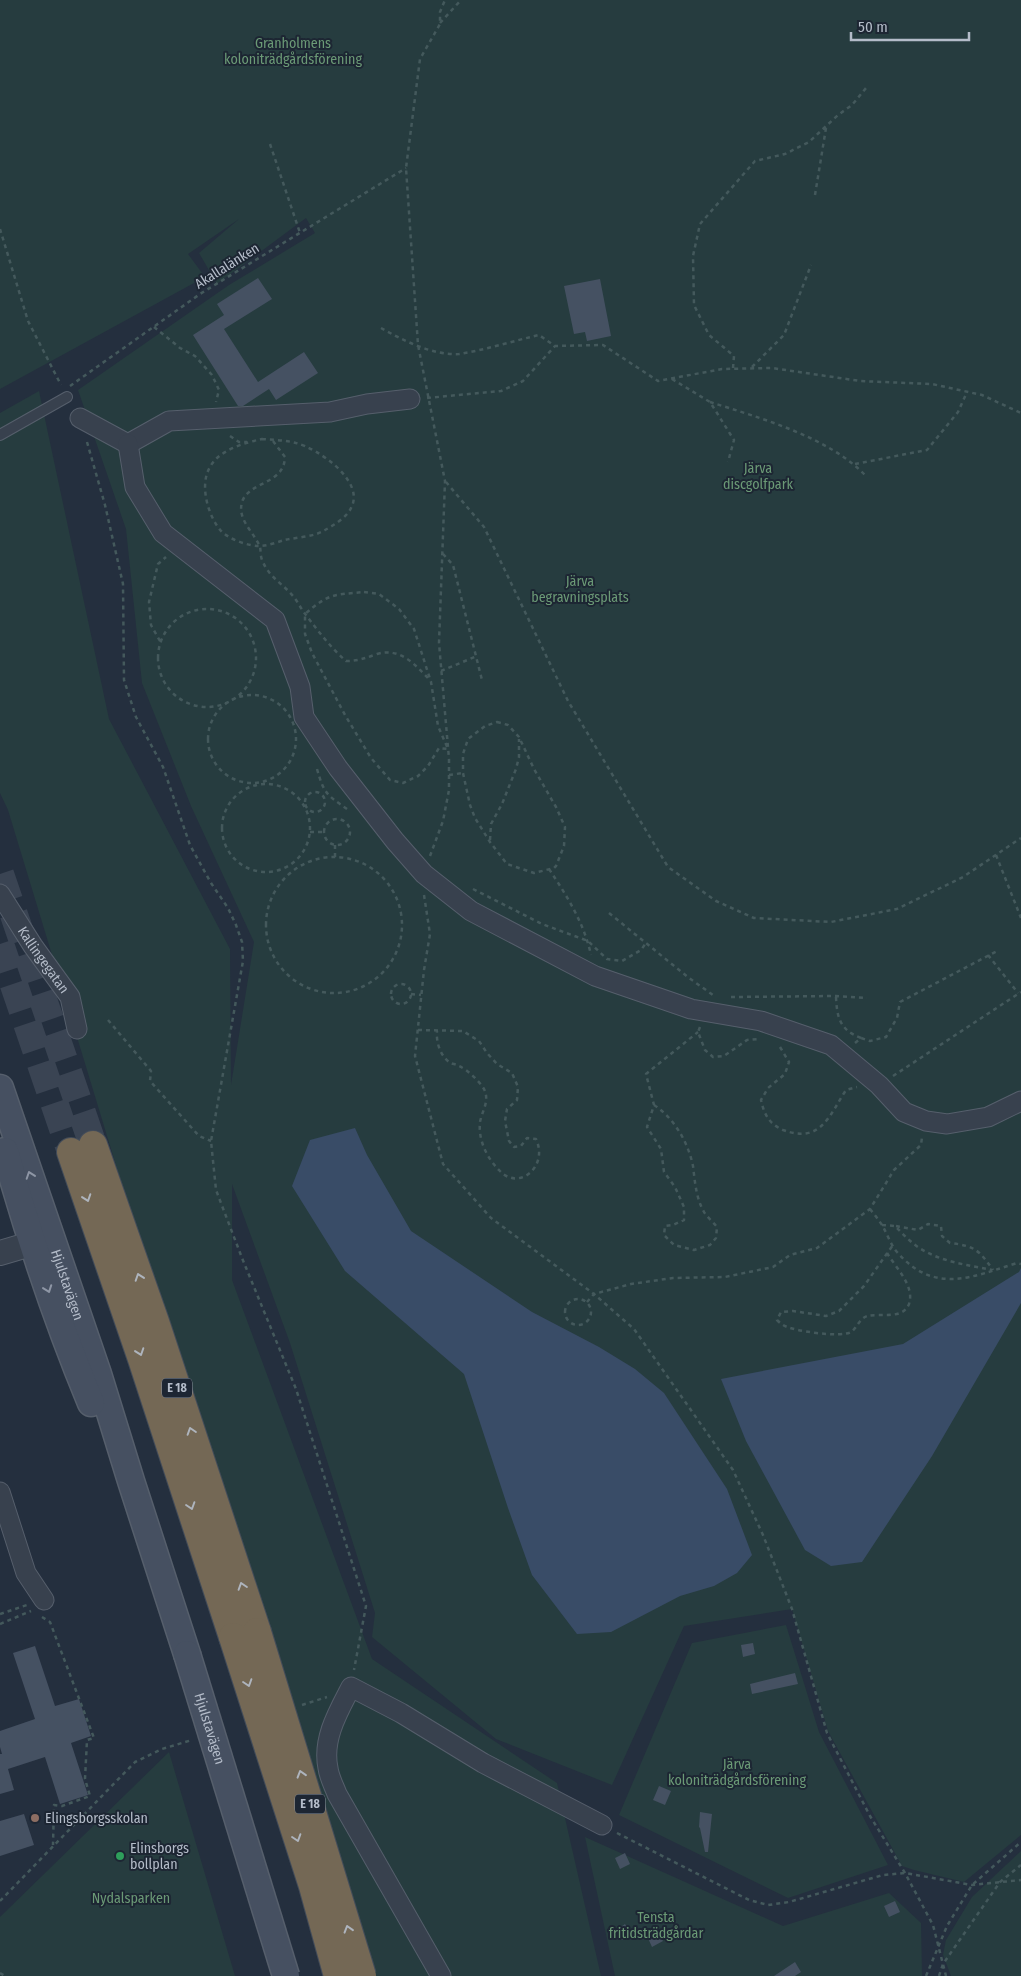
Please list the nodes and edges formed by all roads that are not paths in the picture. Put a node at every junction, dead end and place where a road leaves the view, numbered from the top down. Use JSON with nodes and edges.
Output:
{"nodes":[{"id":1,"x":66,"y":394,"type":"road end"},
{"id":2,"x":410,"y":399,"type":"road end"},
{"id":3,"x":80,"y":418,"type":"road end"},
{"id":4,"x":0,"y":435,"type":"edge"},
{"id":5,"x":128,"y":444,"type":"junction"},
{"id":6,"x":0,"y":894,"type":"edge"},
{"id":7,"x":77,"y":1029,"type":"dead end"},
{"id":8,"x":0,"y":1088,"type":"edge"},
{"id":9,"x":1021,"y":1101,"type":"edge"},
{"id":10,"x":0,"y":1134,"type":"edge"},
{"id":11,"x":82,"y":1149,"type":"tunnel mouth"},
{"id":12,"x":42,"y":1240,"type":"junction"},
{"id":13,"x":0,"y":1252,"type":"edge"},
{"id":14,"x":0,"y":1492,"type":"edge"},
{"id":15,"x":44,"y":1600,"type":"road end"},
{"id":16,"x":245,"y":1634,"type":"junction"},
{"id":17,"x":602,"y":1825,"type":"road end"},
{"id":18,"x":286,"y":1976,"type":"edge"},
{"id":19,"x":338,"y":1976,"type":"edge"},
{"id":20,"x":362,"y":1976,"type":"edge"},
{"id":21,"x":441,"y":1976,"type":"edge"}],
"edges":[{"from":1,"to":4,"type":"lane"},
{"from":2,"to":5,"type":"street"},
{"from":3,"to":5,"type":"street"},
{"from":5,"to":9,"type":"street"},
{"from":6,"to":7,"type":"street","name":"Kallingegatan"},
{"from":12,"to":8,"type":"main road","name":"Hjulstavägen","one_way":true},
{"from":10,"to":12,"type":"main road","name":"Hjulstavägen"},
{"from":11,"to":16,"type":"highway","number":"E 18"},
{"from":12,"to":13,"type":"street"},
{"from":12,"to":18,"type":"main road","name":"Hjulstavägen","bridge":true},
{"from":14,"to":15,"type":"street"},
{"from":16,"to":19,"type":"highway","number":"E 18","one_way":true,"bridge":true},
{"from":20,"to":16,"type":"highway","number":"E 18","one_way":true,"bridge":true},
{"from":17,"to":21,"type":"street"}]}
